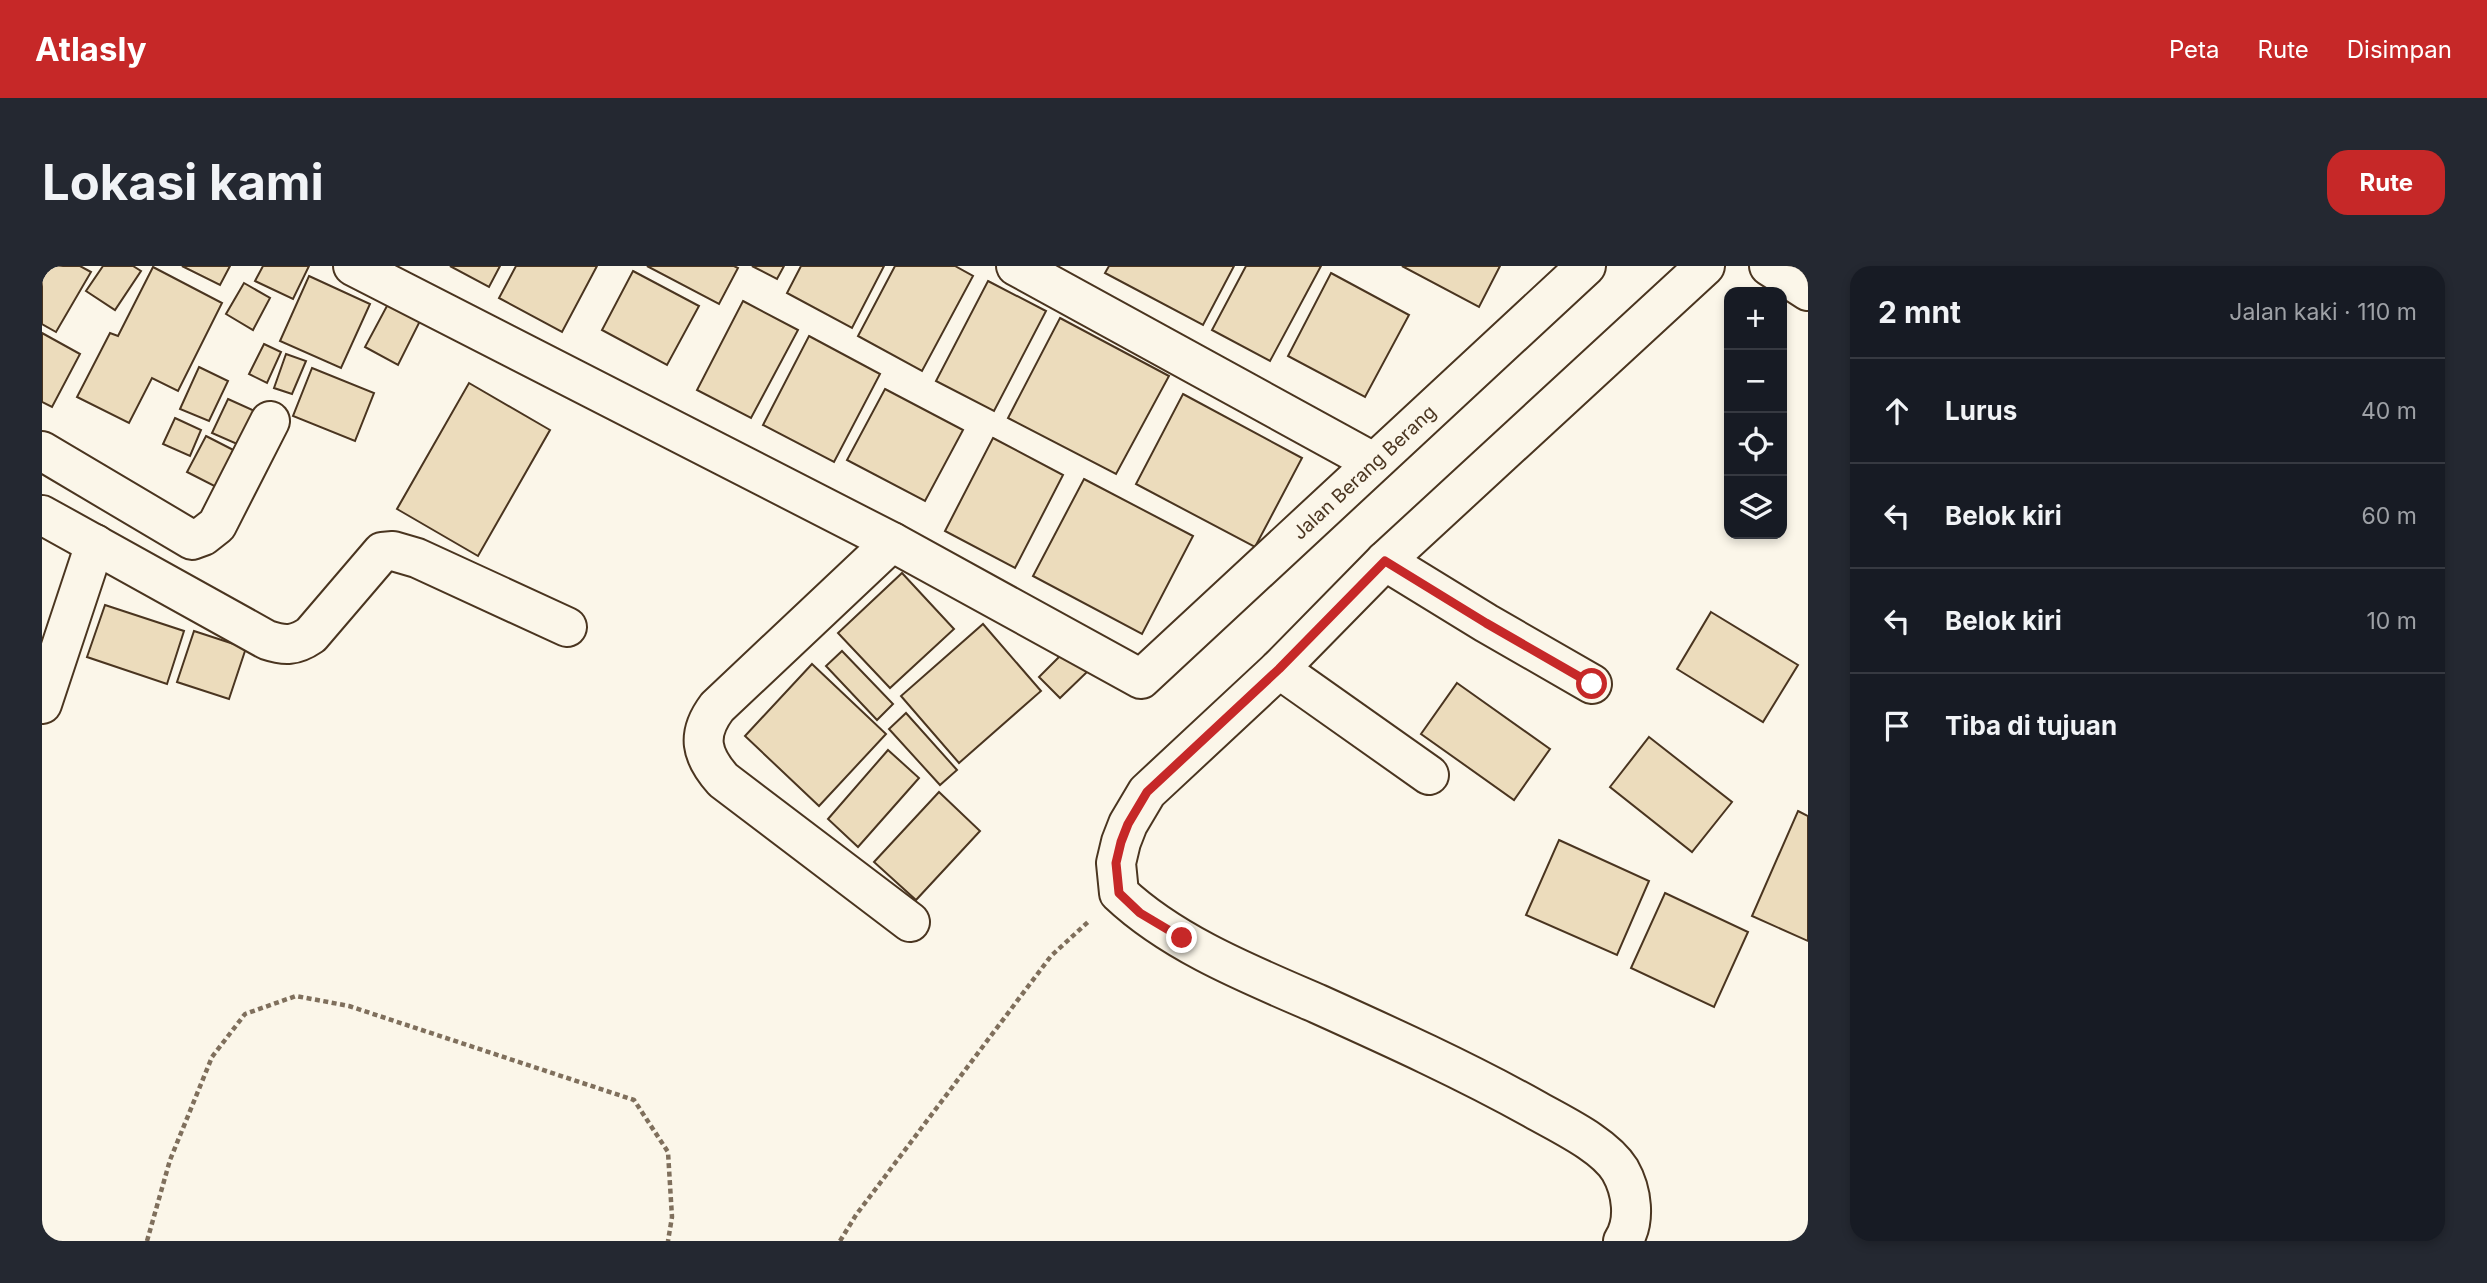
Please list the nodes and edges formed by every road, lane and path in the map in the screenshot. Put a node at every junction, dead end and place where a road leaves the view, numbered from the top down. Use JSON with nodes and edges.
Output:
{"nodes":[{"id":1,"x":353,"y":266,"type":"edge"},
{"id":2,"x":1016,"y":266,"type":"edge"},
{"id":3,"x":1586,"y":266,"type":"edge"},
{"id":4,"x":1705,"y":266,"type":"edge"},
{"id":5,"x":1769,"y":266,"type":"edge"},
{"id":6,"x":1808,"y":291,"type":"edge"},
{"id":7,"x":270,"y":421,"type":"dead end"},
{"id":8,"x":42,"y":451,"type":"edge"},
{"id":9,"x":1373,"y":462,"type":"junction"},
{"id":10,"x":42,"y":515,"type":"edge"},
{"id":11,"x":892,"y":542,"type":"junction"},
{"id":12,"x":94,"y":544,"type":"junction"},
{"id":13,"x":1385,"y":561,"type":"junction"},
{"id":14,"x":567,"y":627,"type":"dead end"},
{"id":15,"x":1279,"y":669,"type":"junction"},
{"id":16,"x":1592,"y":684,"type":"dead end"},
{"id":17,"x":42,"y":704,"type":"edge"},
{"id":18,"x":1429,"y":775,"type":"dead end"},
{"id":19,"x":1119,"y":893,"type":"junction"},
{"id":20,"x":910,"y":922,"type":"dead end"},
{"id":21,"x":147,"y":1241,"type":"edge"},
{"id":22,"x":668,"y":1241,"type":"edge"},
{"id":23,"x":840,"y":1241,"type":"edge"},
{"id":24,"x":1623,"y":1241,"type":"edge"}],
"edges":[{"from":1,"to":11,"type":"street"},
{"from":2,"to":9,"type":"street"},
{"from":3,"to":9,"type":"street","name":"Jalan Berang Berang"},
{"from":4,"to":13,"type":"street"},
{"from":5,"to":6,"type":"street"},
{"from":7,"to":8,"type":"street"},
{"from":9,"to":11,"type":"street","name":"Jalan Berang Berang"},
{"from":10,"to":12,"type":"street"},
{"from":11,"to":20,"type":"street"},
{"from":12,"to":14,"type":"street"},
{"from":12,"to":17,"type":"street"},
{"from":13,"to":15,"type":"street"},
{"from":13,"to":16,"type":"street"},
{"from":15,"to":18,"type":"street"},
{"from":15,"to":19,"type":"street"},
{"from":19,"to":23,"type":"path"},
{"from":19,"to":24,"type":"street"},
{"from":21,"to":22,"type":"path"}]}
